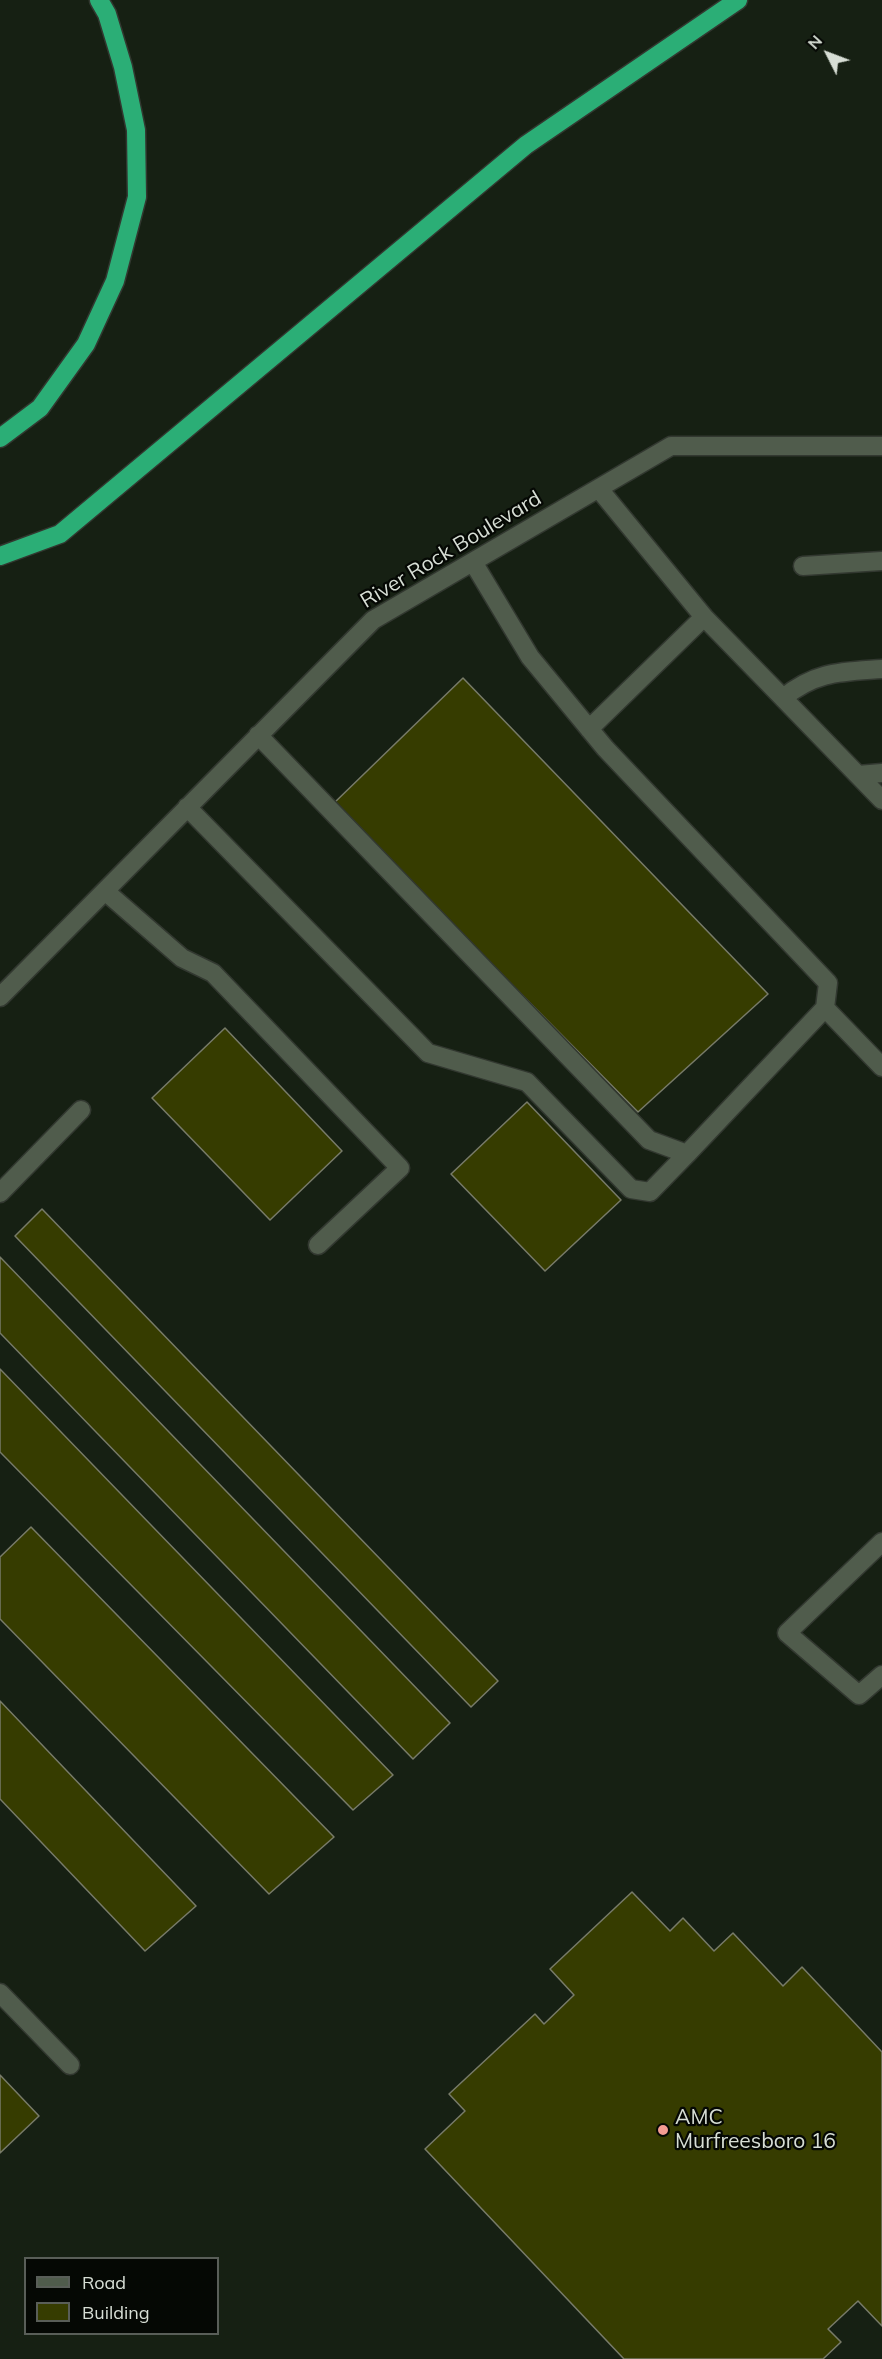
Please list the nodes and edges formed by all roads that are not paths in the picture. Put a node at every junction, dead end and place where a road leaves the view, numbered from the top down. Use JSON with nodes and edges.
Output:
{"nodes":[{"id":1,"x":99,"y":0,"type":"edge"},
{"id":2,"x":738,"y":0,"type":"edge"},
{"id":3,"x":0,"y":438,"type":"edge"},
{"id":4,"x":882,"y":446,"type":"edge"},
{"id":5,"x":598,"y":489,"type":"junction"},
{"id":6,"x":0,"y":556,"type":"edge"},
{"id":7,"x":882,"y":561,"type":"edge"},
{"id":8,"x":473,"y":562,"type":"junction"},
{"id":9,"x":803,"y":566,"type":"dead end"},
{"id":10,"x":704,"y":617,"type":"junction"},
{"id":11,"x":882,"y":669,"type":"edge"},
{"id":12,"x":783,"y":698,"type":"junction"},
{"id":13,"x":589,"y":729,"type":"junction"},
{"id":14,"x":258,"y":735,"type":"junction"},
{"id":15,"x":882,"y":773,"type":"edge"},
{"id":16,"x":858,"y":775,"type":"junction"},
{"id":17,"x":882,"y":800,"type":"edge"},
{"id":18,"x":187,"y":807,"type":"junction"},
{"id":19,"x":105,"y":891,"type":"junction"},
{"id":20,"x":0,"y":997,"type":"edge"},
{"id":21,"x":825,"y":1008,"type":"junction"},
{"id":22,"x":882,"y":1067,"type":"edge"},
{"id":23,"x":81,"y":1110,"type":"dead end"},
{"id":24,"x":687,"y":1154,"type":"junction"},
{"id":25,"x":0,"y":1193,"type":"edge"},
{"id":26,"x":318,"y":1245,"type":"dead end"},
{"id":27,"x":882,"y":1542,"type":"edge"},
{"id":28,"x":882,"y":1675,"type":"edge"},
{"id":29,"x":0,"y":1993,"type":"edge"},
{"id":30,"x":70,"y":2065,"type":"dead end"}],
"edges":[{"from":1,"to":3,"type":"highway"},
{"from":2,"to":6,"type":"highway"},
{"from":4,"to":5,"type":"street","name":"River Rock Boulevard"},
{"from":5,"to":8,"type":"street","name":"River Rock Boulevard"},
{"from":5,"to":10,"type":"street"},
{"from":7,"to":9,"type":"street"},
{"from":8,"to":13,"type":"street"},
{"from":8,"to":14,"type":"street","name":"River Rock Boulevard"},
{"from":10,"to":12,"type":"street"},
{"from":10,"to":13,"type":"street"},
{"from":11,"to":12,"type":"street"},
{"from":12,"to":16,"type":"street"},
{"from":13,"to":21,"type":"street"},
{"from":14,"to":18,"type":"street","name":"River Rock Boulevard"},
{"from":14,"to":24,"type":"street"},
{"from":15,"to":16,"type":"street"},
{"from":16,"to":17,"type":"street"},
{"from":18,"to":19,"type":"street","name":"River Rock Boulevard"},
{"from":18,"to":24,"type":"street"},
{"from":19,"to":20,"type":"street","name":"River Rock Boulevard"},
{"from":19,"to":26,"type":"street"},
{"from":21,"to":22,"type":"street"},
{"from":21,"to":24,"type":"street"},
{"from":23,"to":25,"type":"street"},
{"from":27,"to":28,"type":"street"},
{"from":29,"to":30,"type":"street"}]}
